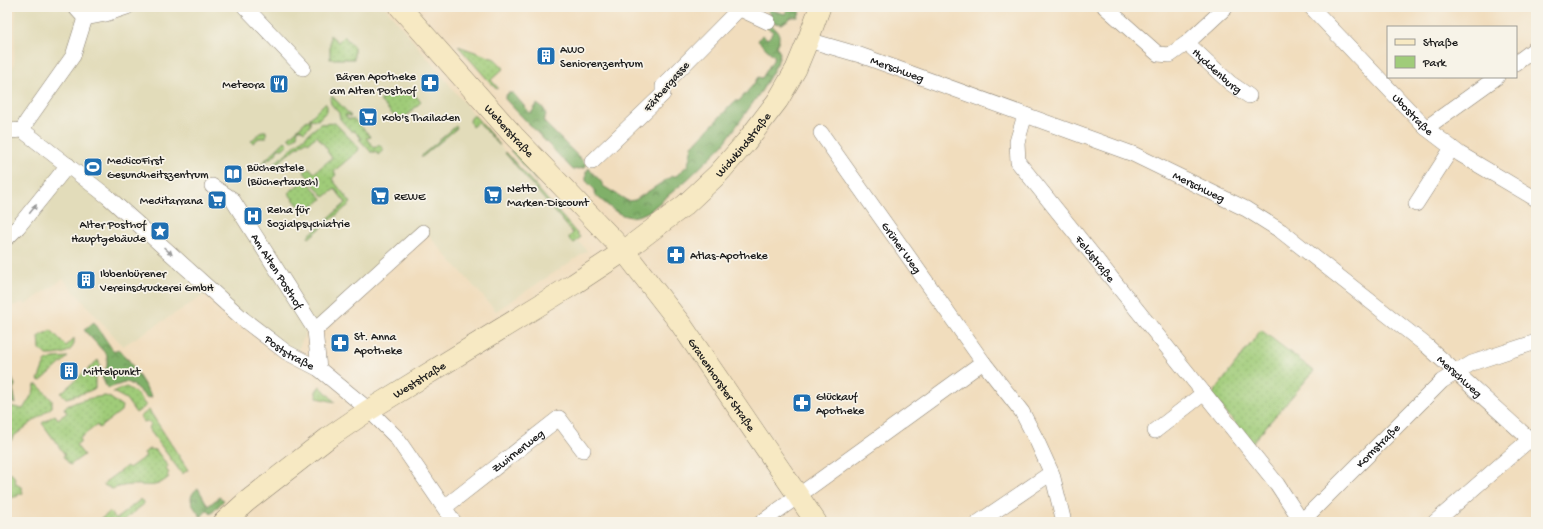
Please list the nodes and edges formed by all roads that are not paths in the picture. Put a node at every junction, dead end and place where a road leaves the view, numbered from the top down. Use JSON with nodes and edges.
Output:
{"nodes":[{"id":1,"x":75,"y":7,"type":"edge"},
{"id":2,"x":127,"y":7,"type":"edge"},
{"id":3,"x":245,"y":7,"type":"edge"},
{"id":4,"x":400,"y":7,"type":"edge"},
{"id":5,"x":820,"y":7,"type":"edge"},
{"id":6,"x":1105,"y":7,"type":"edge"},
{"id":7,"x":1226,"y":7,"type":"edge"},
{"id":8,"x":738,"y":8,"type":"edge"},
{"id":9,"x":1312,"y":8,"type":"edge"},
{"id":10,"x":86,"y":18,"type":"junction"},
{"id":11,"x":768,"y":22,"type":"dead end"},
{"id":12,"x":808,"y":40,"type":"junction"},
{"id":13,"x":1187,"y":43,"type":"junction"},
{"id":14,"x":1536,"y":48,"type":"edge"},
{"id":15,"x":1517,"y":62,"type":"edge"},
{"id":16,"x":303,"y":68,"type":"dead end"},
{"id":17,"x":1496,"y":78,"type":"edge"},
{"id":18,"x":1249,"y":96,"type":"dead end"},
{"id":19,"x":1025,"y":115,"type":"junction"},
{"id":20,"x":26,"y":125,"type":"junction"},
{"id":21,"x":1426,"y":128,"type":"junction"},
{"id":22,"x":7,"y":131,"type":"edge"},
{"id":23,"x":821,"y":133,"type":"dead end"},
{"id":24,"x":1452,"y":148,"type":"junction"},
{"id":25,"x":592,"y":162,"type":"dead end"},
{"id":26,"x":68,"y":165,"type":"junction"},
{"id":27,"x":212,"y":186,"type":"dead end"},
{"id":28,"x":1536,"y":199,"type":"edge"},
{"id":29,"x":1416,"y":204,"type":"dead end"},
{"id":30,"x":423,"y":232,"type":"dead end"},
{"id":31,"x":7,"y":238,"type":"edge"},
{"id":32,"x":624,"y":251,"type":"junction"},
{"id":33,"x":315,"y":330,"type":"junction"},
{"id":34,"x":1536,"y":342,"type":"edge"},
{"id":35,"x":983,"y":362,"type":"junction"},
{"id":36,"x":319,"y":370,"type":"junction"},
{"id":37,"x":1456,"y":372,"type":"junction"},
{"id":38,"x":1204,"y":393,"type":"junction"},
{"id":39,"x":369,"y":410,"type":"junction"},
{"id":40,"x":1155,"y":431,"type":"dead end"},
{"id":41,"x":1533,"y":443,"type":"edge"},
{"id":42,"x":583,"y":450,"type":"dead end"},
{"id":43,"x":1051,"y":473,"type":"junction"},
{"id":44,"x":798,"y":496,"type":"junction"},
{"id":45,"x":445,"y":507,"type":"junction"},
{"id":46,"x":224,"y":522,"type":"edge"},
{"id":47,"x":454,"y":522,"type":"edge"},
{"id":48,"x":762,"y":522,"type":"edge"},
{"id":49,"x":816,"y":522,"type":"edge"},
{"id":50,"x":979,"y":522,"type":"edge"},
{"id":51,"x":1064,"y":522,"type":"edge"},
{"id":52,"x":1302,"y":522,"type":"edge"},
{"id":53,"x":1435,"y":522,"type":"edge"}],
"edges":[{"from":1,"to":10,"type":"street"},
{"from":2,"to":10,"type":"street"},
{"from":3,"to":16,"type":"street"},
{"from":4,"to":32,"type":"main road","name":"Weberstraße"},
{"from":5,"to":12,"type":"main road","name":"Widukindstraße"},
{"from":6,"to":13,"type":"street","name":"Hyddenburg"},
{"from":7,"to":13,"type":"street","name":"Hyddenburg"},
{"from":8,"to":11,"type":"street"},
{"from":8,"to":25,"type":"street","name":"Färbergasse"},
{"from":9,"to":21,"type":"street","name":"Ubostraße"},
{"from":10,"to":20,"type":"street"},
{"from":12,"to":19,"type":"street","name":"Merschweg"},
{"from":12,"to":32,"type":"main road","name":"Widukindstraße"},
{"from":13,"to":18,"type":"street","name":"Hyddenburg"},
{"from":14,"to":15,"type":"street"},
{"from":17,"to":21,"type":"street"},
{"from":19,"to":37,"type":"street","name":"Merschweg"},
{"from":19,"to":38,"type":"street","name":"Feldstraße"},
{"from":20,"to":22,"type":"street"},
{"from":20,"to":26,"type":"street","name":"Poststraße"},
{"from":21,"to":24,"type":"street","name":"Ubostraße"},
{"from":23,"to":35,"type":"street","name":"Grüner Weg"},
{"from":24,"to":28,"type":"street","name":"Ubostraße"},
{"from":24,"to":29,"type":"street"},
{"from":31,"to":26,"type":"street","one_way":true},
{"from":26,"to":36,"type":"street","name":"Poststraße","one_way":true},
{"from":27,"to":33,"type":"street","name":"Am Alten Posthof"},
{"from":30,"to":33,"type":"street"},
{"from":32,"to":39,"type":"main road","name":"Weststraße"},
{"from":32,"to":44,"type":"main road","name":"Gravenhorster Straße"},
{"from":33,"to":36,"type":"street","name":"Am Alten Posthof"},
{"from":34,"to":37,"type":"street"},
{"from":35,"to":43,"type":"street","name":"Grüner Weg"},
{"from":35,"to":44,"type":"street"},
{"from":36,"to":39,"type":"street","name":"Poststraße"},
{"from":37,"to":41,"type":"street","name":"Merschweg"},
{"from":37,"to":52,"type":"street","name":"Kornstraße"},
{"from":38,"to":40,"type":"street"},
{"from":38,"to":52,"type":"street","name":"Feldstraße"},
{"from":39,"to":45,"type":"street","name":"Poststraße"},
{"from":39,"to":46,"type":"main road","name":"Weststraße"},
{"from":41,"to":53,"type":"street","name":"Merschweg"},
{"from":42,"to":45,"type":"street","name":"Zwirnerweg"},
{"from":43,"to":50,"type":"street"},
{"from":43,"to":51,"type":"street","name":"Grüner Weg"},
{"from":44,"to":48,"type":"street"},
{"from":44,"to":49,"type":"main road","name":"Gravenhorster Straße"},
{"from":45,"to":47,"type":"street","name":"Poststraße"}]}
